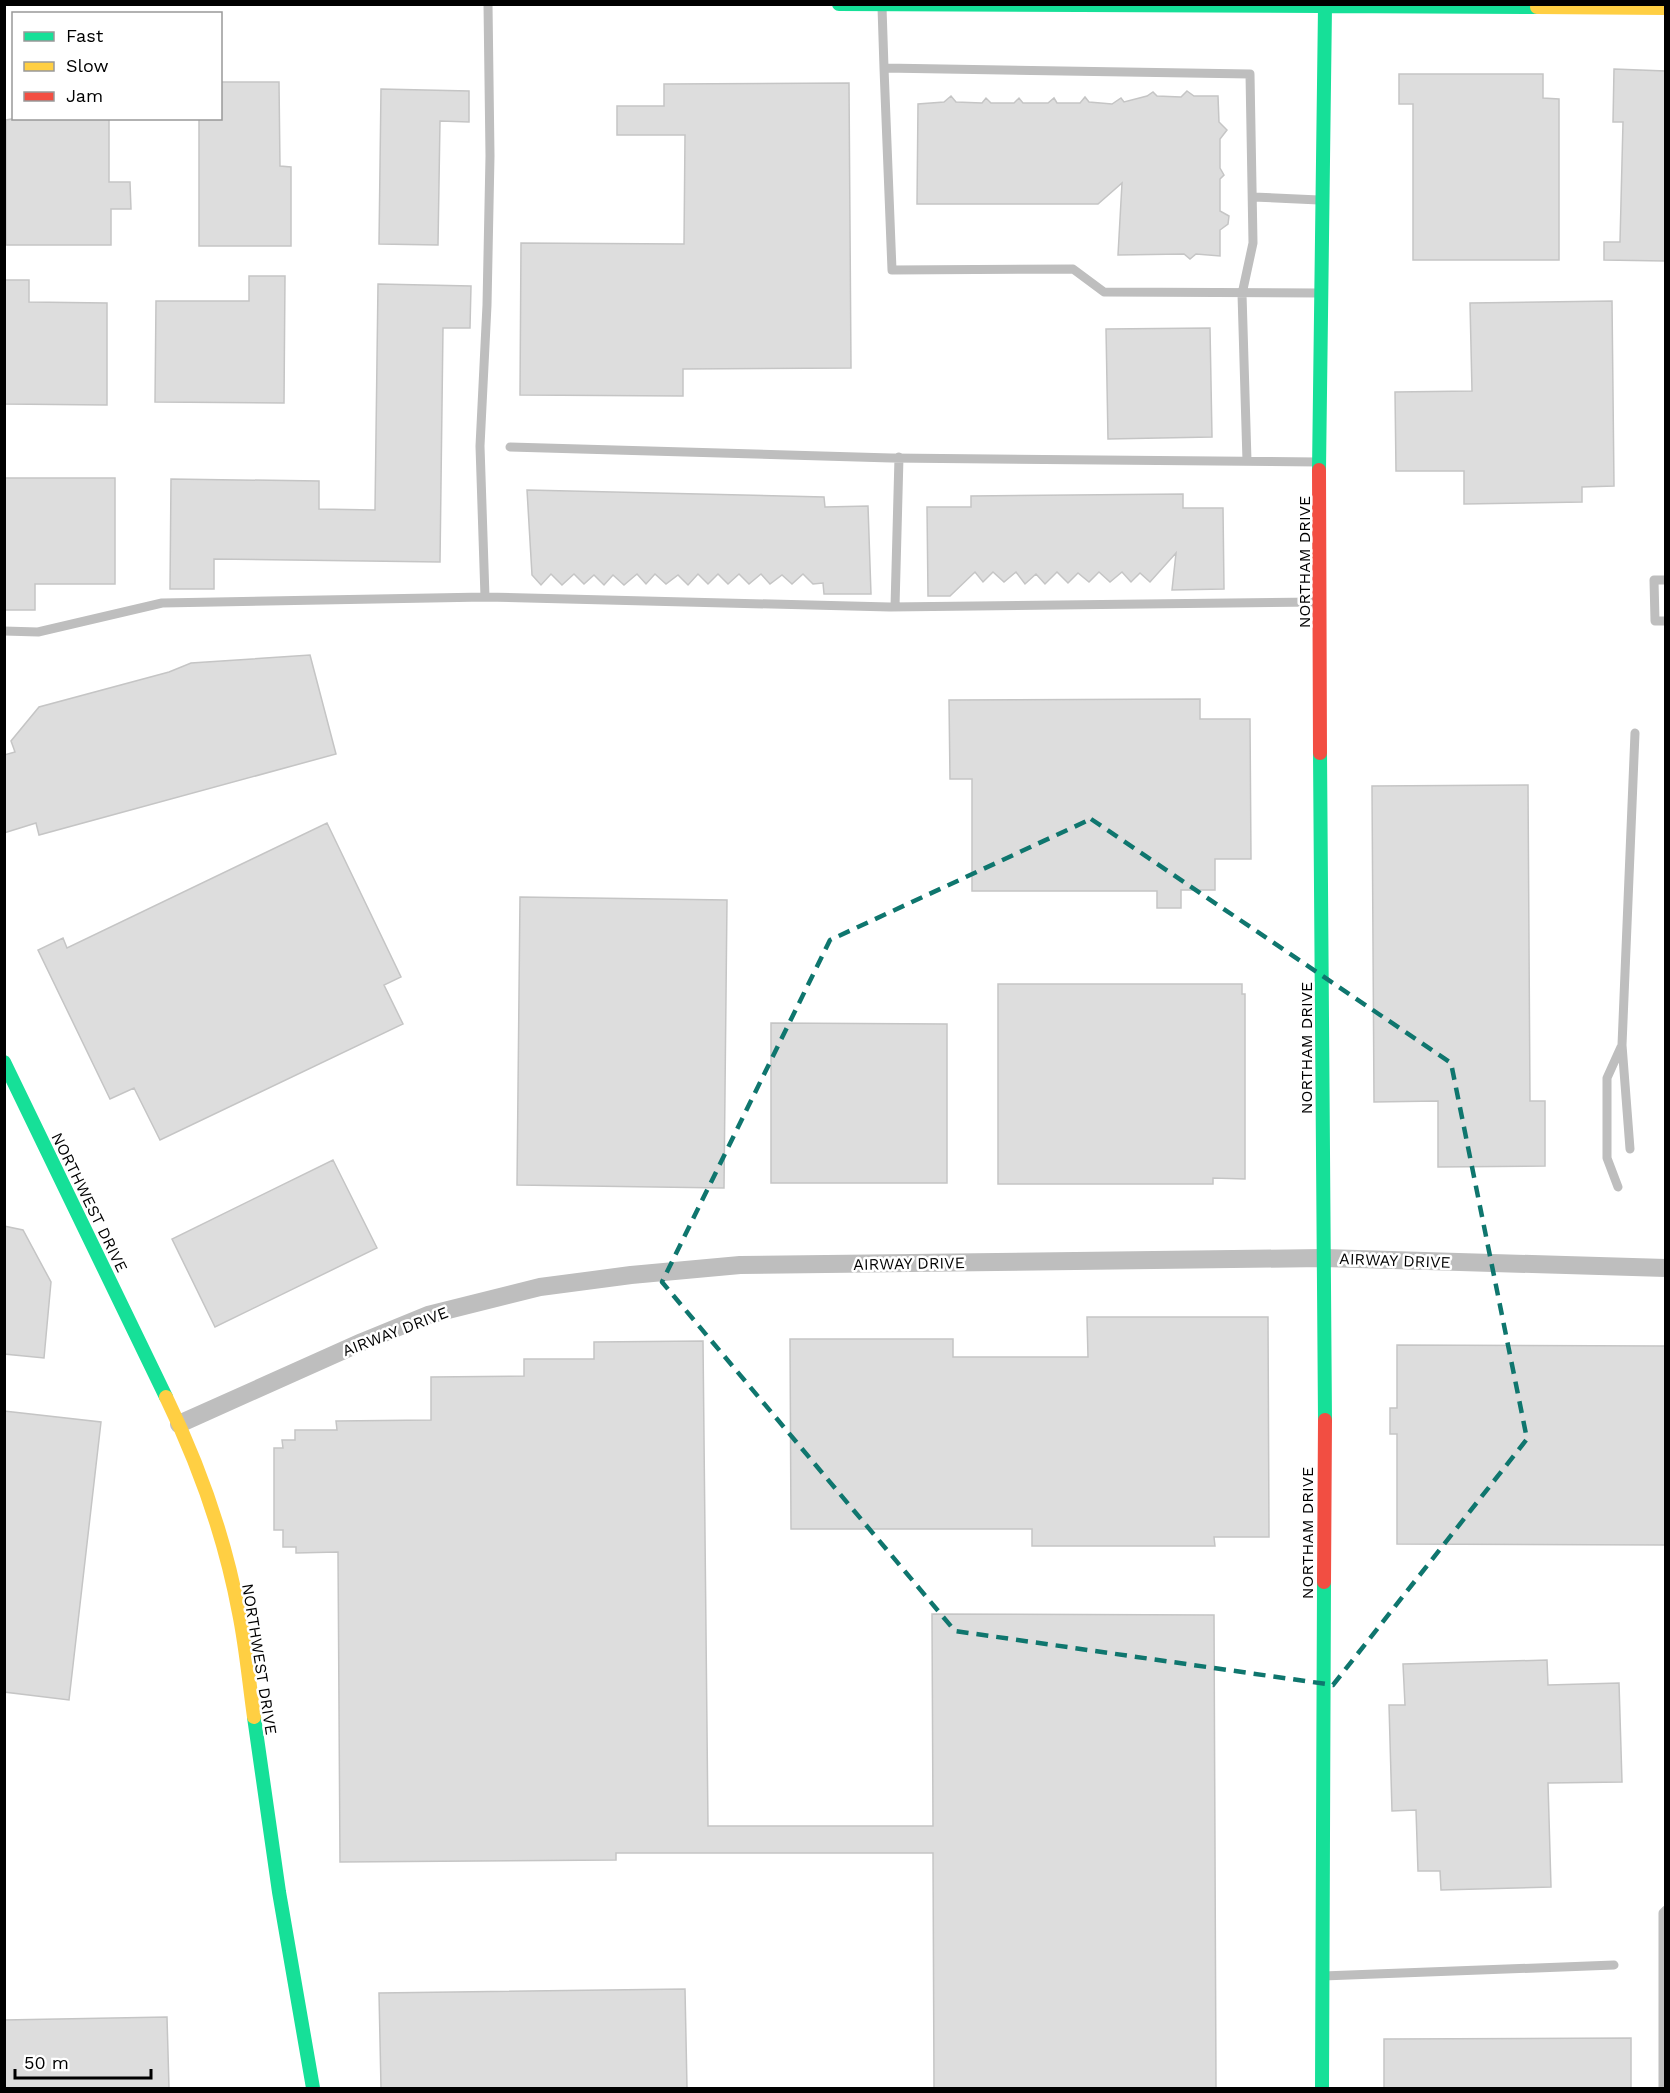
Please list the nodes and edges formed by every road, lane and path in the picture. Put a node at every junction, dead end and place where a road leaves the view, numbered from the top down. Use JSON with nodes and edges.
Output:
{"nodes":[{"id":1,"x":488,"y":4,"type":"edge"},
{"id":2,"x":839,"y":4,"type":"edge"},
{"id":3,"x":882,"y":5,"type":"edge"},
{"id":4,"x":1325,"y":7,"type":"junction"},
{"id":5,"x":1665,"y":8,"type":"edge"},
{"id":6,"x":884,"y":68,"type":"junction"},
{"id":7,"x":1252,"y":197,"type":"junction"},
{"id":8,"x":1321,"y":200,"type":"junction"},
{"id":9,"x":1321,"y":293,"type":"junction"},
{"id":10,"x":1242,"y":294,"type":"junction"},
{"id":11,"x":510,"y":447,"type":"dead end"},
{"id":12,"x":899,"y":458,"type":"junction"},
{"id":13,"x":1247,"y":462,"type":"junction"},
{"id":14,"x":1320,"y":462,"type":"junction"},
{"id":15,"x":1665,"y":580,"type":"edge"},
{"id":16,"x":485,"y":597,"type":"junction"},
{"id":17,"x":1320,"y":602,"type":"junction"},
{"id":18,"x":895,"y":607,"type":"junction"},
{"id":19,"x":1665,"y":621,"type":"edge"},
{"id":20,"x":4,"y":631,"type":"edge"},
{"id":21,"x":1635,"y":733,"type":"dead end"},
{"id":22,"x":1622,"y":1045,"type":"junction"},
{"id":23,"x":4,"y":1062,"type":"edge"},
{"id":24,"x":1630,"y":1149,"type":"dead end"},
{"id":25,"x":1618,"y":1187,"type":"dead end"},
{"id":26,"x":1324,"y":1258,"type":"junction"},
{"id":27,"x":1665,"y":1268,"type":"edge"},
{"id":28,"x":179,"y":1425,"type":"junction"},
{"id":29,"x":1665,"y":1911,"type":"edge"},
{"id":30,"x":1614,"y":1965,"type":"dead end"},
{"id":31,"x":1322,"y":1976,"type":"junction"},
{"id":32,"x":313,"y":2088,"type":"edge"},
{"id":33,"x":1322,"y":2088,"type":"edge"},
{"id":34,"x":1663,"y":2088,"type":"edge"}],
"edges":[{"from":1,"to":16,"type":"lane"},
{"from":2,"to":3,"type":"street"},
{"from":3,"to":4,"type":"street"},
{"from":3,"to":6,"type":"lane"},
{"from":4,"to":5,"type":"street"},
{"from":4,"to":8,"type":"street","name":"NORTHAM DRIVE"},
{"from":6,"to":7,"type":"lane"},
{"from":6,"to":10,"type":"lane"},
{"from":7,"to":8,"type":"lane"},
{"from":7,"to":10,"type":"lane"},
{"from":8,"to":9,"type":"street","name":"NORTHAM DRIVE"},
{"from":9,"to":10,"type":"lane"},
{"from":9,"to":14,"type":"street","name":"NORTHAM DRIVE"},
{"from":10,"to":13,"type":"lane"},
{"from":11,"to":12,"type":"lane"},
{"from":12,"to":13,"type":"lane"},
{"from":12,"to":18,"type":"lane"},
{"from":13,"to":14,"type":"lane"},
{"from":14,"to":17,"type":"street","name":"NORTHAM DRIVE"},
{"from":15,"to":19,"type":"lane"},
{"from":16,"to":18,"type":"lane"},
{"from":16,"to":20,"type":"lane"},
{"from":17,"to":18,"type":"lane"},
{"from":17,"to":26,"type":"street","name":"NORTHAM DRIVE"},
{"from":21,"to":22,"type":"lane"},
{"from":22,"to":24,"type":"lane"},
{"from":22,"to":25,"type":"lane"},
{"from":23,"to":28,"type":"street","name":"NORTHWEST DRIVE"},
{"from":26,"to":27,"type":"street","name":"AIRWAY DRIVE"},
{"from":26,"to":28,"type":"street","name":"AIRWAY DRIVE"},
{"from":26,"to":31,"type":"street","name":"NORTHAM DRIVE"},
{"from":28,"to":32,"type":"street","name":"NORTHWEST DRIVE"},
{"from":29,"to":34,"type":"lane"},
{"from":30,"to":31,"type":"lane"},
{"from":31,"to":33,"type":"street","name":"NORTHAM DRIVE"}]}
